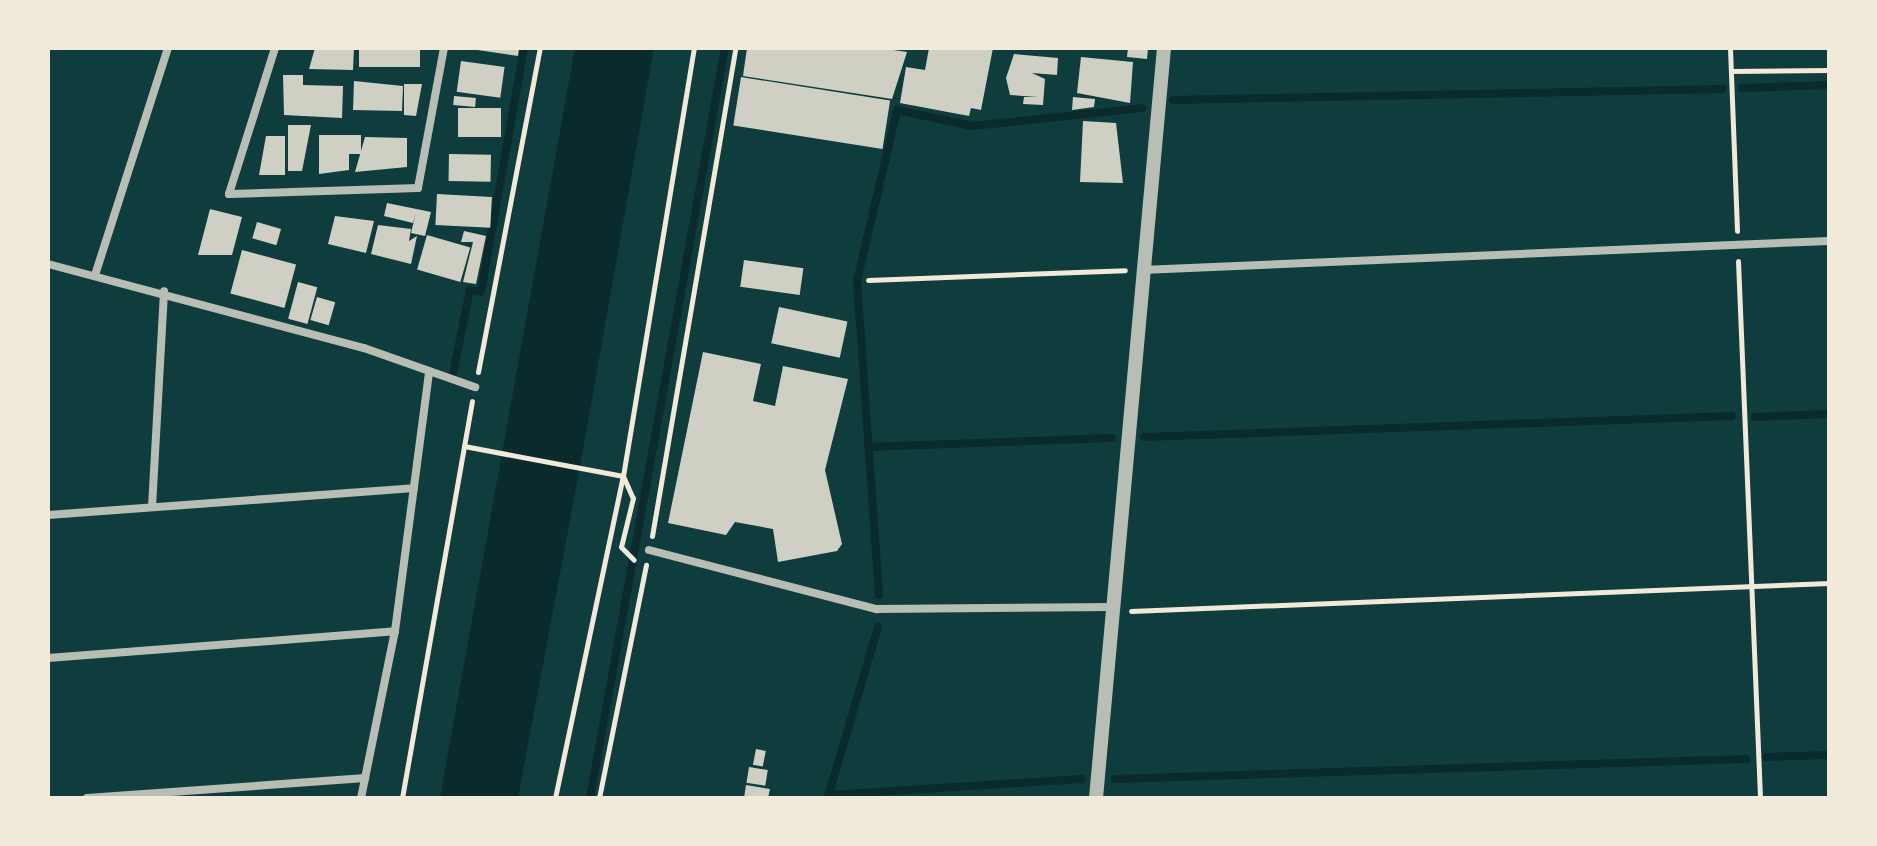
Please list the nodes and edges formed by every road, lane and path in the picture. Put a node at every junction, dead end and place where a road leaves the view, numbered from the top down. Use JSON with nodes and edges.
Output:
{"nodes":[{"id":1,"x":168,"y":48,"type":"edge"},
{"id":2,"x":275,"y":48,"type":"edge"},
{"id":3,"x":444,"y":48,"type":"edge"},
{"id":4,"x":540,"y":48,"type":"edge"},
{"id":5,"x":694,"y":48,"type":"edge"},
{"id":6,"x":735,"y":48,"type":"edge"},
{"id":7,"x":1164,"y":48,"type":"edge"},
{"id":8,"x":1730,"y":48,"type":"edge"},
{"id":9,"x":1829,"y":70,"type":"edge"},
{"id":10,"x":1731,"y":71,"type":"junction"},
{"id":11,"x":1829,"y":241,"type":"edge"},
{"id":12,"x":1737,"y":244,"type":"junction"},
{"id":13,"x":48,"y":264,"type":"edge"},
{"id":14,"x":1142,"y":270,"type":"junction"},
{"id":15,"x":96,"y":272,"type":"junction"},
{"id":16,"x":868,"y":280,"type":"dead end"},
{"id":17,"x":164,"y":291,"type":"junction"},
{"id":18,"x":429,"y":371,"type":"junction"},
{"id":19,"x":475,"y":387,"type":"junction"},
{"id":20,"x":467,"y":446,"type":"junction"},
{"id":21,"x":623,"y":476,"type":"junction"},
{"id":22,"x":414,"y":488,"type":"junction"},
{"id":23,"x":152,"y":507,"type":"junction"},
{"id":24,"x":48,"y":515,"type":"edge"},
{"id":25,"x":649,"y":550,"type":"junction"},
{"id":26,"x":631,"y":559,"type":"dead end"},
{"id":27,"x":1829,"y":583,"type":"edge"},
{"id":28,"x":1748,"y":587,"type":"junction"},
{"id":29,"x":1114,"y":609,"type":"junction"},
{"id":30,"x":395,"y":631,"type":"junction"},
{"id":31,"x":48,"y":658,"type":"edge"},
{"id":32,"x":365,"y":778,"type":"junction"},
{"id":33,"x":87,"y":798,"type":"edge"},
{"id":34,"x":361,"y":798,"type":"edge"},
{"id":35,"x":402,"y":798,"type":"edge"},
{"id":36,"x":555,"y":798,"type":"edge"},
{"id":37,"x":599,"y":798,"type":"edge"},
{"id":38,"x":1096,"y":798,"type":"edge"},
{"id":39,"x":1760,"y":798,"type":"edge"}],
"edges":[{"from":1,"to":15,"type":"street"},
{"from":2,"to":3,"type":"street"},
{"from":4,"to":19,"type":"path"},
{"from":5,"to":21,"type":"path"},
{"from":6,"to":25,"type":"path"},
{"from":7,"to":14,"type":"street"},
{"from":8,"to":10,"type":"path"},
{"from":9,"to":10,"type":"path"},
{"from":10,"to":12,"type":"path"},
{"from":11,"to":12,"type":"street"},
{"from":12,"to":14,"type":"street"},
{"from":12,"to":28,"type":"path"},
{"from":13,"to":15,"type":"street"},
{"from":14,"to":16,"type":"path"},
{"from":14,"to":29,"type":"street"},
{"from":15,"to":17,"type":"street"},
{"from":17,"to":18,"type":"street"},
{"from":17,"to":23,"type":"street"},
{"from":18,"to":19,"type":"street"},
{"from":18,"to":22,"type":"street"},
{"from":19,"to":20,"type":"path"},
{"from":20,"to":21,"type":"path"},
{"from":20,"to":35,"type":"path"},
{"from":21,"to":26,"type":"path"},
{"from":21,"to":36,"type":"path"},
{"from":22,"to":23,"type":"street"},
{"from":22,"to":30,"type":"street"},
{"from":23,"to":24,"type":"street"},
{"from":25,"to":29,"type":"street"},
{"from":25,"to":37,"type":"path"},
{"from":27,"to":28,"type":"path"},
{"from":28,"to":29,"type":"path"},
{"from":28,"to":39,"type":"path"},
{"from":29,"to":38,"type":"street"},
{"from":30,"to":31,"type":"street"},
{"from":30,"to":32,"type":"street"},
{"from":32,"to":33,"type":"street"},
{"from":32,"to":34,"type":"street"}]}
